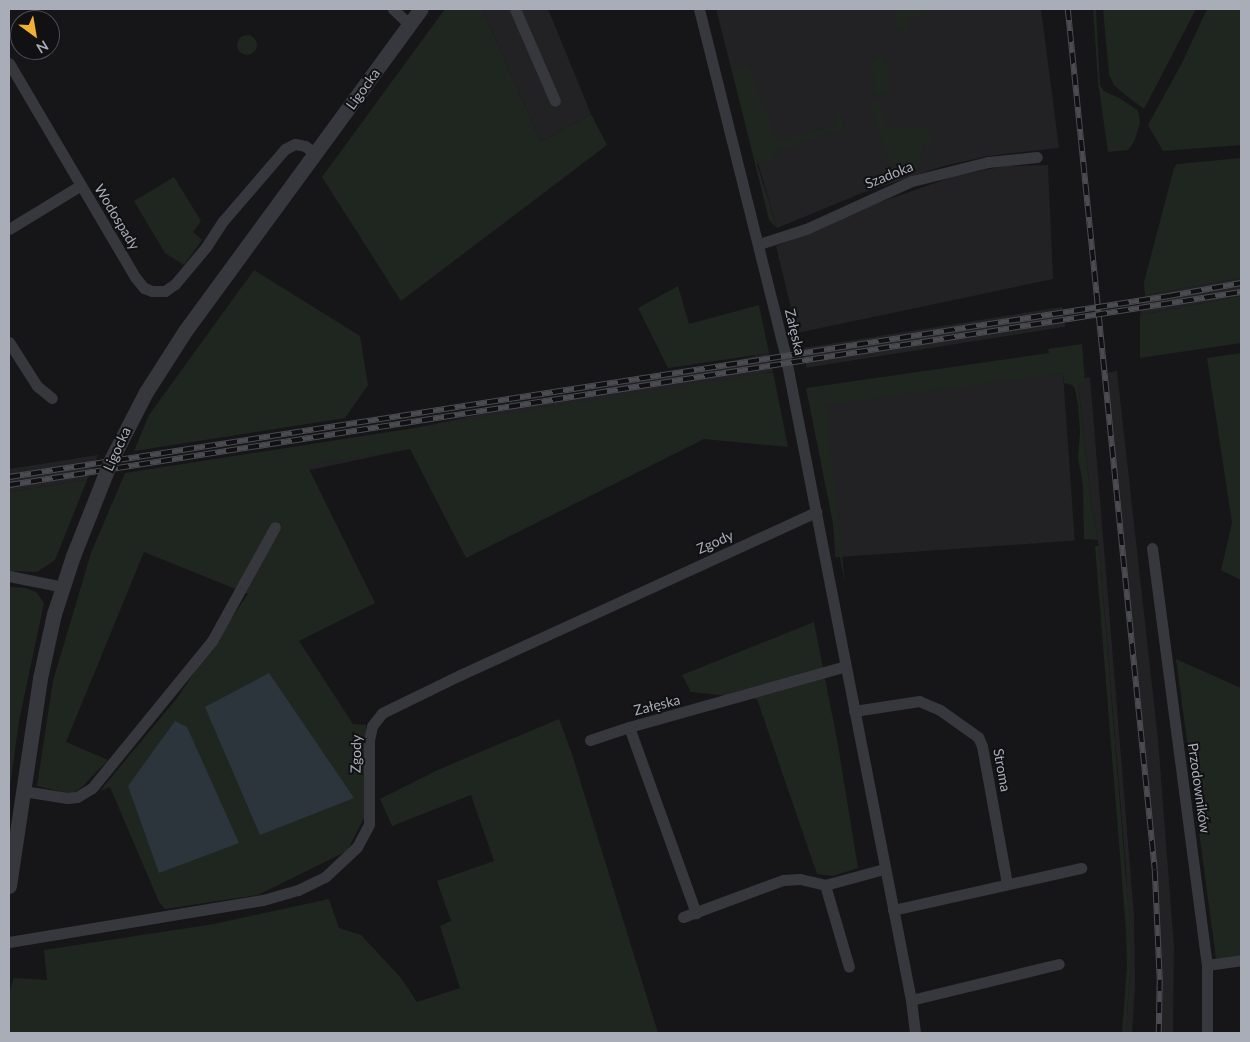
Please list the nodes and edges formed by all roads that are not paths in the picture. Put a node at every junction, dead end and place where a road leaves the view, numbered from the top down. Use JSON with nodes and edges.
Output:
{"nodes":[{"id":1,"x":393,"y":9,"type":"edge"},
{"id":2,"x":421,"y":9,"type":"edge"},
{"id":3,"x":515,"y":9,"type":"edge"},
{"id":4,"x":699,"y":9,"type":"edge"},
{"id":5,"x":410,"y":25,"type":"junction"},
{"id":6,"x":9,"y":64,"type":"edge"},
{"id":7,"x":555,"y":101,"type":"dead end"},
{"id":8,"x":316,"y":154,"type":"junction"},
{"id":9,"x":1037,"y":157,"type":"dead end"},
{"id":10,"x":81,"y":186,"type":"junction"},
{"id":11,"x":9,"y":229,"type":"edge"},
{"id":12,"x":759,"y":244,"type":"junction"},
{"id":13,"x":9,"y":342,"type":"edge"},
{"id":14,"x":52,"y":398,"type":"dead end"},
{"id":15,"x":816,"y":512,"type":"junction"},
{"id":16,"x":275,"y":527,"type":"dead end"},
{"id":17,"x":1152,"y":548,"type":"dead end"},
{"id":18,"x":9,"y":576,"type":"edge"},
{"id":19,"x":63,"y":586,"type":"junction"},
{"id":20,"x":846,"y":666,"type":"junction"},
{"id":21,"x":854,"y":711,"type":"junction"},
{"id":22,"x":629,"y":727,"type":"junction"},
{"id":23,"x":590,"y":740,"type":"dead end"},
{"id":24,"x":22,"y":791,"type":"junction"},
{"id":25,"x":1081,"y":868,"type":"dead end"},
{"id":26,"x":884,"y":869,"type":"junction"},
{"id":27,"x":825,"y":884,"type":"junction"},
{"id":28,"x":1007,"y":884,"type":"junction"},
{"id":29,"x":9,"y":886,"type":"edge"},
{"id":30,"x":892,"y":910,"type":"junction"},
{"id":31,"x":696,"y":912,"type":"junction"},
{"id":32,"x":683,"y":917,"type":"dead end"},
{"id":33,"x":9,"y":942,"type":"edge"},
{"id":34,"x":1241,"y":960,"type":"edge"},
{"id":35,"x":1059,"y":964,"type":"dead end"},
{"id":36,"x":1207,"y":965,"type":"junction"},
{"id":37,"x":848,"y":967,"type":"dead end"},
{"id":38,"x":911,"y":1000,"type":"junction"},
{"id":39,"x":915,"y":1033,"type":"edge"},
{"id":40,"x":1207,"y":1033,"type":"edge"}],
"edges":[{"from":1,"to":5,"type":"street"},
{"from":2,"to":5,"type":"street","name":"Ligocka"},
{"from":3,"to":7,"type":"street"},
{"from":4,"to":12,"type":"street","name":"Załęska"},
{"from":5,"to":8,"type":"street","name":"Ligocka"},
{"from":6,"to":10,"type":"street","name":"Wodospady"},
{"from":8,"to":10,"type":"street","name":"Wodospady"},
{"from":8,"to":19,"type":"street","name":"Ligocka","bridge":true},
{"from":9,"to":12,"type":"street","name":"Szadoka"},
{"from":10,"to":11,"type":"street"},
{"from":12,"to":15,"type":"street","name":"Załęska"},
{"from":13,"to":14,"type":"street"},
{"from":15,"to":20,"type":"street","name":"Załęska"},
{"from":15,"to":33,"type":"street","name":"Zgody"},
{"from":16,"to":24,"type":"street"},
{"from":17,"to":36,"type":"street","name":"Przodowników"},
{"from":18,"to":19,"type":"street"},
{"from":19,"to":24,"type":"street","name":"Ligocka"},
{"from":20,"to":21,"type":"street","name":"Załęska"},
{"from":20,"to":22,"type":"street","name":"Załęska"},
{"from":21,"to":26,"type":"street","name":"Załęska"},
{"from":21,"to":28,"type":"street","name":"Stroma"},
{"from":22,"to":23,"type":"street","name":"Załęska"},
{"from":22,"to":31,"type":"street"},
{"from":24,"to":29,"type":"street","name":"Ligocka"},
{"from":25,"to":28,"type":"street"},
{"from":26,"to":27,"type":"street"},
{"from":26,"to":30,"type":"street","name":"Załęska"},
{"from":27,"to":31,"type":"street"},
{"from":27,"to":37,"type":"street"},
{"from":28,"to":30,"type":"street"},
{"from":30,"to":38,"type":"street","name":"Załęska"},
{"from":31,"to":32,"type":"street"},
{"from":34,"to":36,"type":"street"},
{"from":35,"to":38,"type":"street"},
{"from":36,"to":40,"type":"street","name":"Przodowników"},
{"from":38,"to":39,"type":"street","name":"Załęska"}]}
